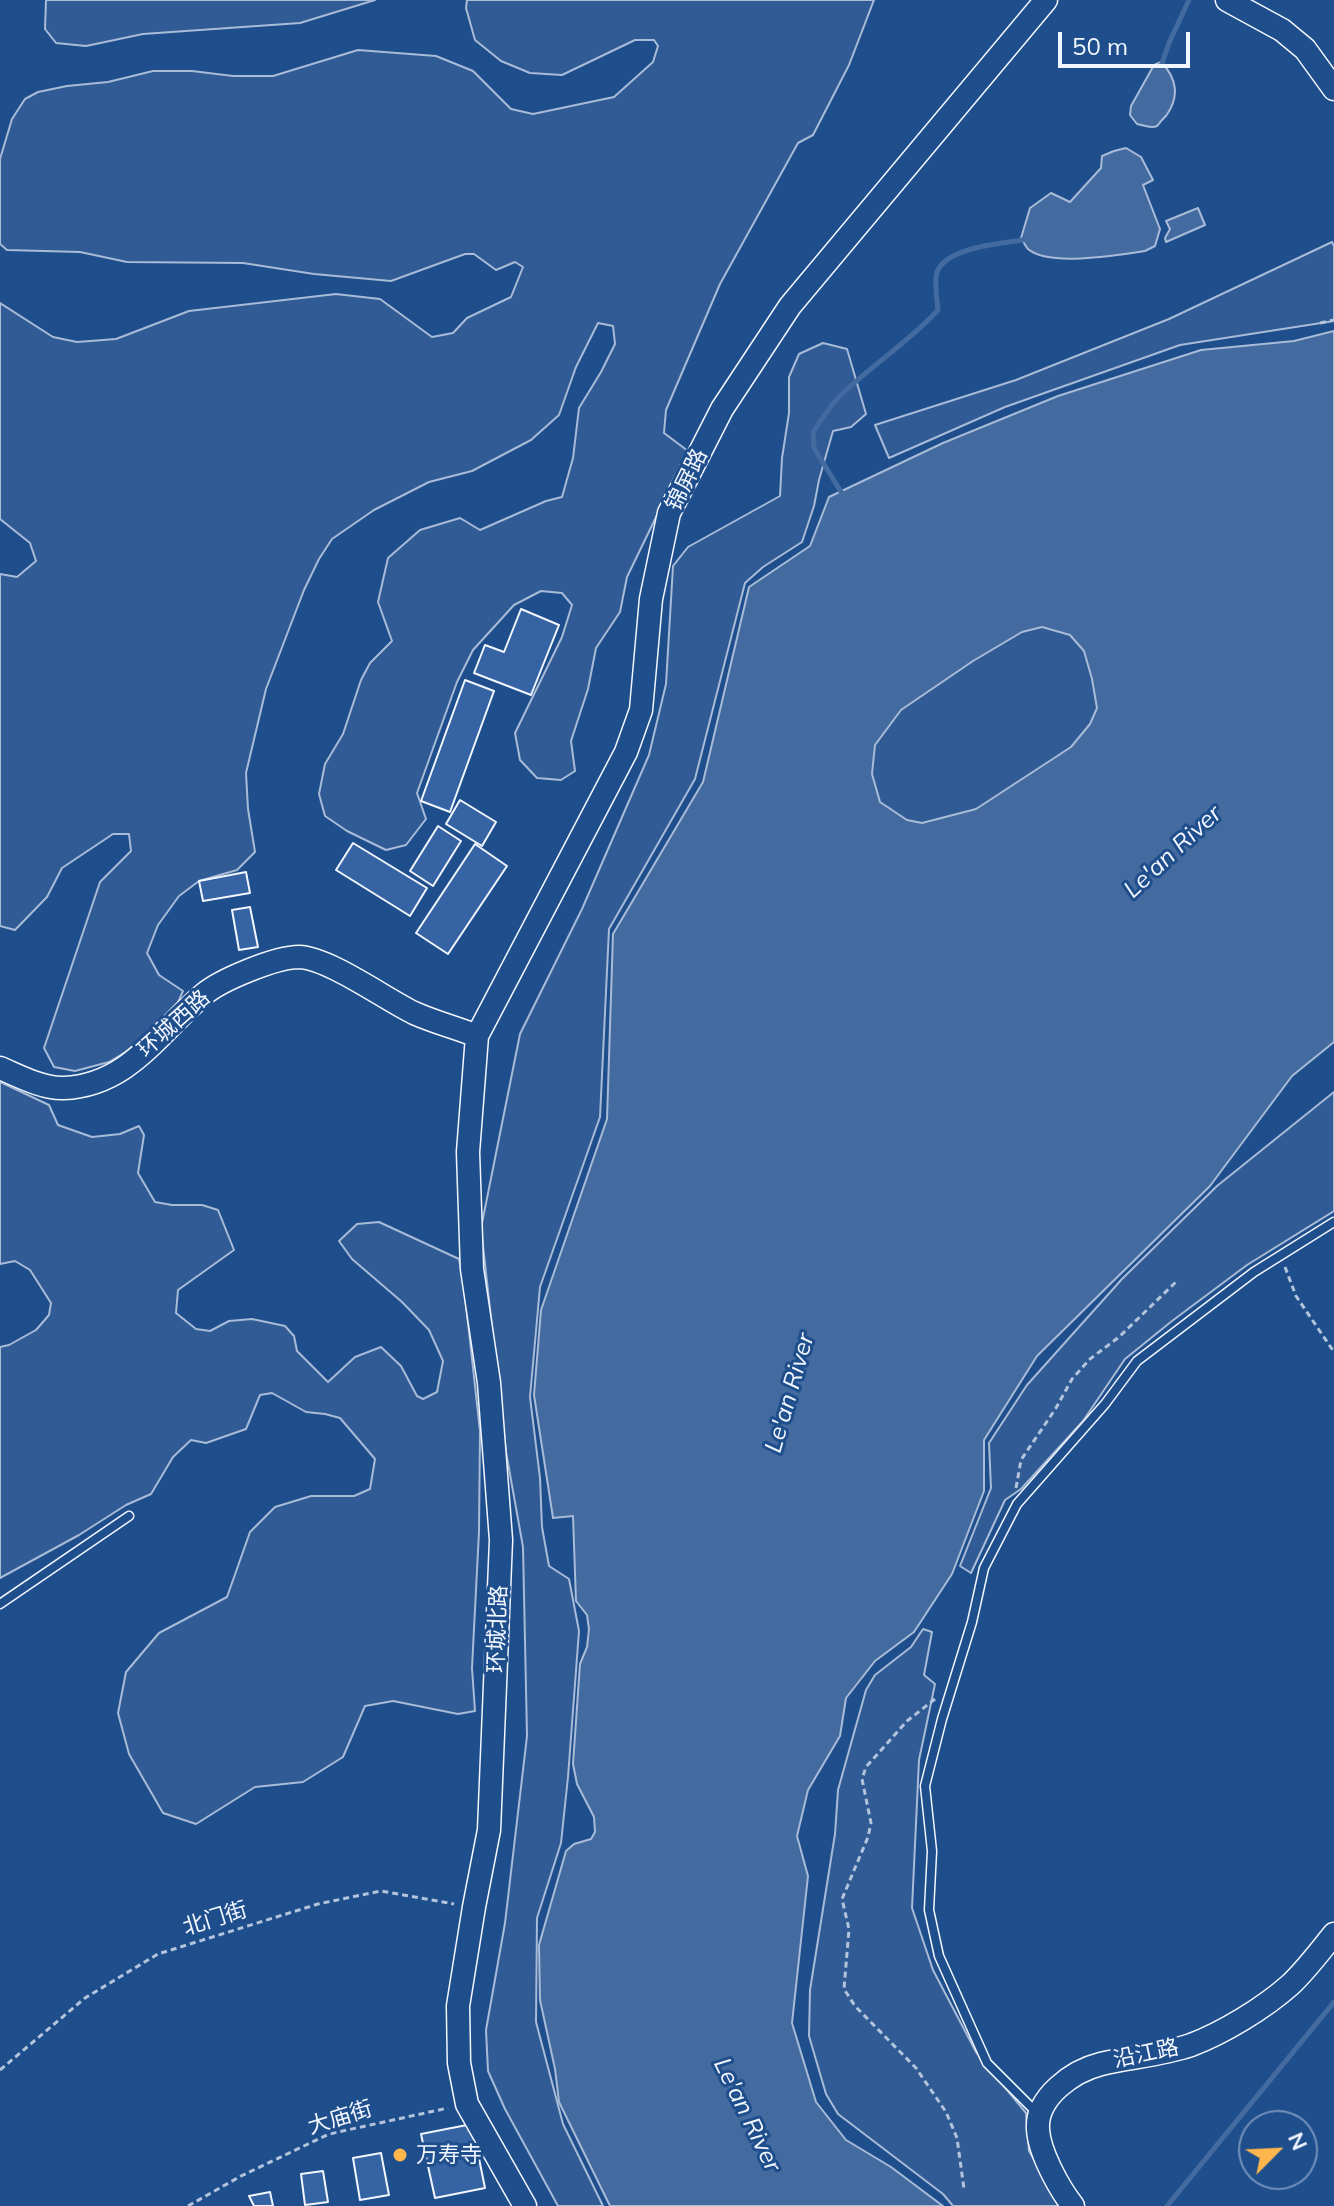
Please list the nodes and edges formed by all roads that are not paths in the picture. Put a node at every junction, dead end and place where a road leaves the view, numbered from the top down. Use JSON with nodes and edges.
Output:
{"nodes":[{"id":1,"x":1046,"y":0,"type":"edge"},
{"id":2,"x":1227,"y":0,"type":"edge"},
{"id":3,"x":1334,"y":89,"type":"edge"},
{"id":4,"x":477,"y":1036,"type":"junction"},
{"id":5,"x":0,"y":1068,"type":"edge"},
{"id":6,"x":1334,"y":1222,"type":"edge"},
{"id":7,"x":129,"y":1516,"type":"dead end"},
{"id":8,"x":0,"y":1604,"type":"edge"},
{"id":9,"x":1334,"y":1934,"type":"edge"},
{"id":10,"x":1039,"y":2115,"type":"junction"},
{"id":11,"x":525,"y":2206,"type":"edge"},
{"id":12,"x":1073,"y":2206,"type":"edge"}],
"edges":[{"from":1,"to":4,"type":"street","name":"锦屏路"},
{"from":2,"to":3,"type":"street"},
{"from":4,"to":5,"type":"street","name":"环城西路"},
{"from":4,"to":11,"type":"street","name":"环城北路"},
{"from":6,"to":10,"type":"lane"},
{"from":7,"to":8,"type":"lane"},
{"from":9,"to":10,"type":"street","name":"沿江路"},
{"from":10,"to":12,"type":"street"}]}
